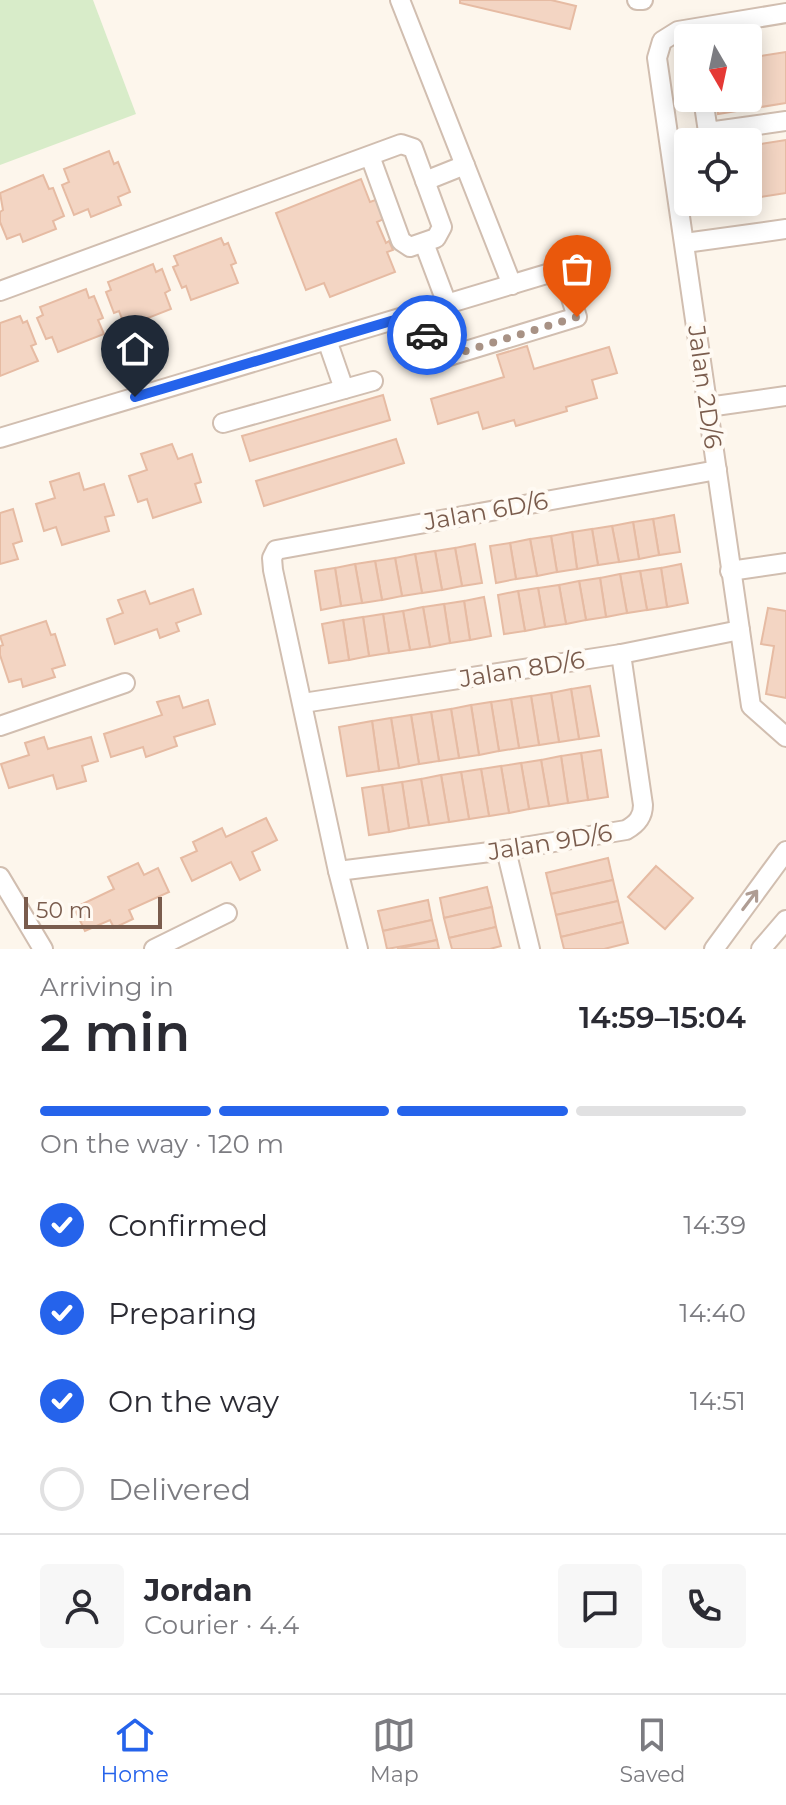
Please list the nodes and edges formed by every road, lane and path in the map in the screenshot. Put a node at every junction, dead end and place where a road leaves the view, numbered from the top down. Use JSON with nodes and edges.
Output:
{"nodes":[{"id":1,"x":400,"y":0,"type":"edge"},
{"id":2,"x":786,"y":13,"type":"edge"},
{"id":3,"x":705,"y":112,"type":"edge"},
{"id":4,"x":786,"y":121,"type":"edge"},
{"id":5,"x":370,"y":156,"type":"junction"},
{"id":6,"x":465,"y":165,"type":"junction"},
{"id":7,"x":425,"y":181,"type":"junction"},
{"id":8,"x":786,"y":229,"type":"edge"},
{"id":9,"x":424,"y":243,"type":"junction"},
{"id":10,"x":685,"y":243,"type":"junction"},
{"id":11,"x":512,"y":285,"type":"junction"},
{"id":12,"x":0,"y":291,"type":"edge"},
{"id":13,"x":447,"y":304,"type":"junction"},
{"id":14,"x":418,"y":313,"type":"junction"},
{"id":15,"x":327,"y":340,"type":"junction"},
{"id":16,"x":373,"y":381,"type":"dead end"},
{"id":17,"x":344,"y":389,"type":"junction"},
{"id":18,"x":786,"y":396,"type":"edge"},
{"id":19,"x":708,"y":407,"type":"junction"},
{"id":20,"x":223,"y":423,"type":"dead end"},
{"id":21,"x":0,"y":438,"type":"edge"},
{"id":22,"x":717,"y":470,"type":"junction"},
{"id":23,"x":786,"y":563,"type":"edge"},
{"id":24,"x":730,"y":571,"type":"junction"},
{"id":25,"x":740,"y":630,"type":"junction"},
{"id":26,"x":621,"y":654,"type":"junction"},
{"id":27,"x":125,"y":683,"type":"dead end"},
{"id":28,"x":303,"y":703,"type":"junction"},
{"id":29,"x":0,"y":726,"type":"edge"},
{"id":30,"x":786,"y":737,"type":"edge"},
{"id":31,"x":506,"y":850,"type":"junction"},
{"id":32,"x":786,"y":851,"type":"edge"},
{"id":33,"x":338,"y":871,"type":"junction"},
{"id":34,"x":0,"y":877,"type":"edge"},
{"id":35,"x":227,"y":913,"type":"dead end"},
{"id":36,"x":786,"y":920,"type":"edge"},
{"id":37,"x":43,"y":949,"type":"edge"},
{"id":38,"x":154,"y":949,"type":"edge"},
{"id":39,"x":358,"y":949,"type":"edge"},
{"id":40,"x":530,"y":949,"type":"edge"},
{"id":41,"x":714,"y":949,"type":"edge"},
{"id":42,"x":761,"y":949,"type":"edge"}],
"edges":[{"from":1,"to":6,"type":"street"},
{"from":2,"to":10,"type":"street","name":"Jalan 2D/6"},
{"from":3,"to":4,"type":"street"},
{"from":5,"to":7,"type":"street"},
{"from":5,"to":9,"type":"street"},
{"from":5,"to":12,"type":"street"},
{"from":6,"to":7,"type":"street"},
{"from":6,"to":11,"type":"street"},
{"from":7,"to":9,"type":"street"},
{"from":8,"to":10,"type":"street"},
{"from":9,"to":13,"type":"street"},
{"from":10,"to":19,"type":"street","name":"Jalan 2D/6"},
{"from":11,"to":13,"type":"street"},
{"from":11,"to":14,"type":"street"},
{"from":13,"to":14,"type":"street"},
{"from":14,"to":15,"type":"street"},
{"from":15,"to":17,"type":"street"},
{"from":15,"to":21,"type":"street"},
{"from":16,"to":17,"type":"street"},
{"from":17,"to":20,"type":"street"},
{"from":18,"to":19,"type":"street"},
{"from":19,"to":22,"type":"street","name":"Jalan 2D/6"},
{"from":22,"to":24,"type":"street","name":"Jalan 2D/6"},
{"from":22,"to":28,"type":"street","name":"Jalan 6D/6"},
{"from":23,"to":24,"type":"street"},
{"from":24,"to":25,"type":"street","name":"Jalan 2D/6"},
{"from":25,"to":26,"type":"street","name":"Jalan 8D/6"},
{"from":25,"to":30,"type":"street","name":"Jalan 2D/6"},
{"from":26,"to":28,"type":"street","name":"Jalan 8D/6"},
{"from":26,"to":31,"type":"street","name":"Jalan 9D/6"},
{"from":27,"to":29,"type":"street"},
{"from":28,"to":33,"type":"street"},
{"from":31,"to":33,"type":"street","name":"Jalan 9D/6"},
{"from":31,"to":40,"type":"street"},
{"from":41,"to":32,"type":"street","one_way":true},
{"from":33,"to":39,"type":"street"},
{"from":34,"to":37,"type":"street"},
{"from":35,"to":38,"type":"street"},
{"from":36,"to":42,"type":"street"}]}
